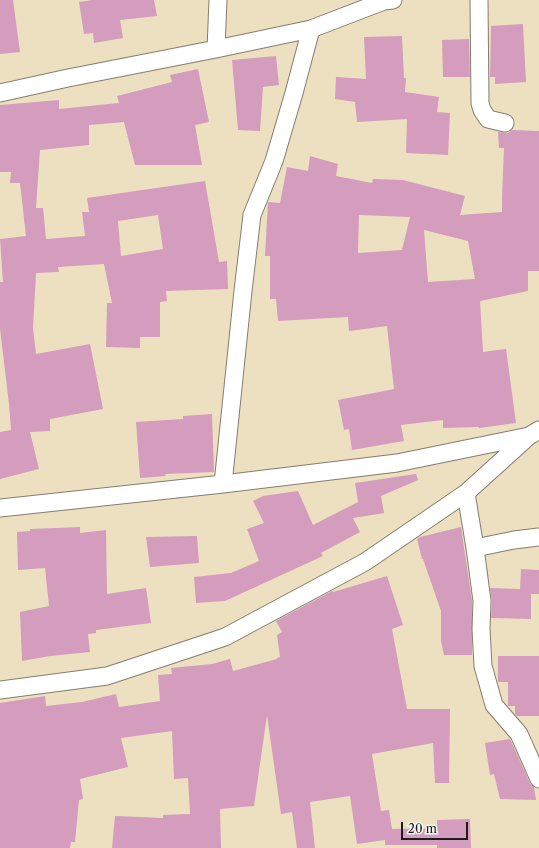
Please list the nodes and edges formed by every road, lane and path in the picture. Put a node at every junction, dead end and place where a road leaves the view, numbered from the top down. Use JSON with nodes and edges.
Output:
{"nodes":[{"id":1,"x":218,"y":0,"type":"edge"},
{"id":2,"x":388,"y":0,"type":"edge"},
{"id":3,"x":479,"y":0,"type":"edge"},
{"id":4,"x":311,"y":29,"type":"junction"},
{"id":5,"x":216,"y":49,"type":"junction"},
{"id":6,"x":0,"y":93,"type":"edge"},
{"id":7,"x":506,"y":123,"type":"dead end"},
{"id":8,"x":534,"y":433,"type":"edge"},
{"id":9,"x":223,"y":484,"type":"junction"},
{"id":10,"x":466,"y":494,"type":"junction"},
{"id":11,"x":0,"y":508,"type":"edge"},
{"id":12,"x":539,"y":537,"type":"edge"},
{"id":13,"x":475,"y":548,"type":"junction"},
{"id":14,"x":0,"y":690,"type":"edge"},
{"id":15,"x":539,"y":779,"type":"edge"}],
"edges":[{"from":1,"to":5,"type":"street"},
{"from":2,"to":4,"type":"street"},
{"from":3,"to":7,"type":"street"},
{"from":4,"to":5,"type":"street"},
{"from":4,"to":9,"type":"street"},
{"from":5,"to":6,"type":"street"},
{"from":8,"to":9,"type":"street"},
{"from":8,"to":10,"type":"street"},
{"from":9,"to":11,"type":"street"},
{"from":10,"to":13,"type":"street"},
{"from":10,"to":14,"type":"street"},
{"from":12,"to":13,"type":"street"},
{"from":13,"to":15,"type":"street"}]}
